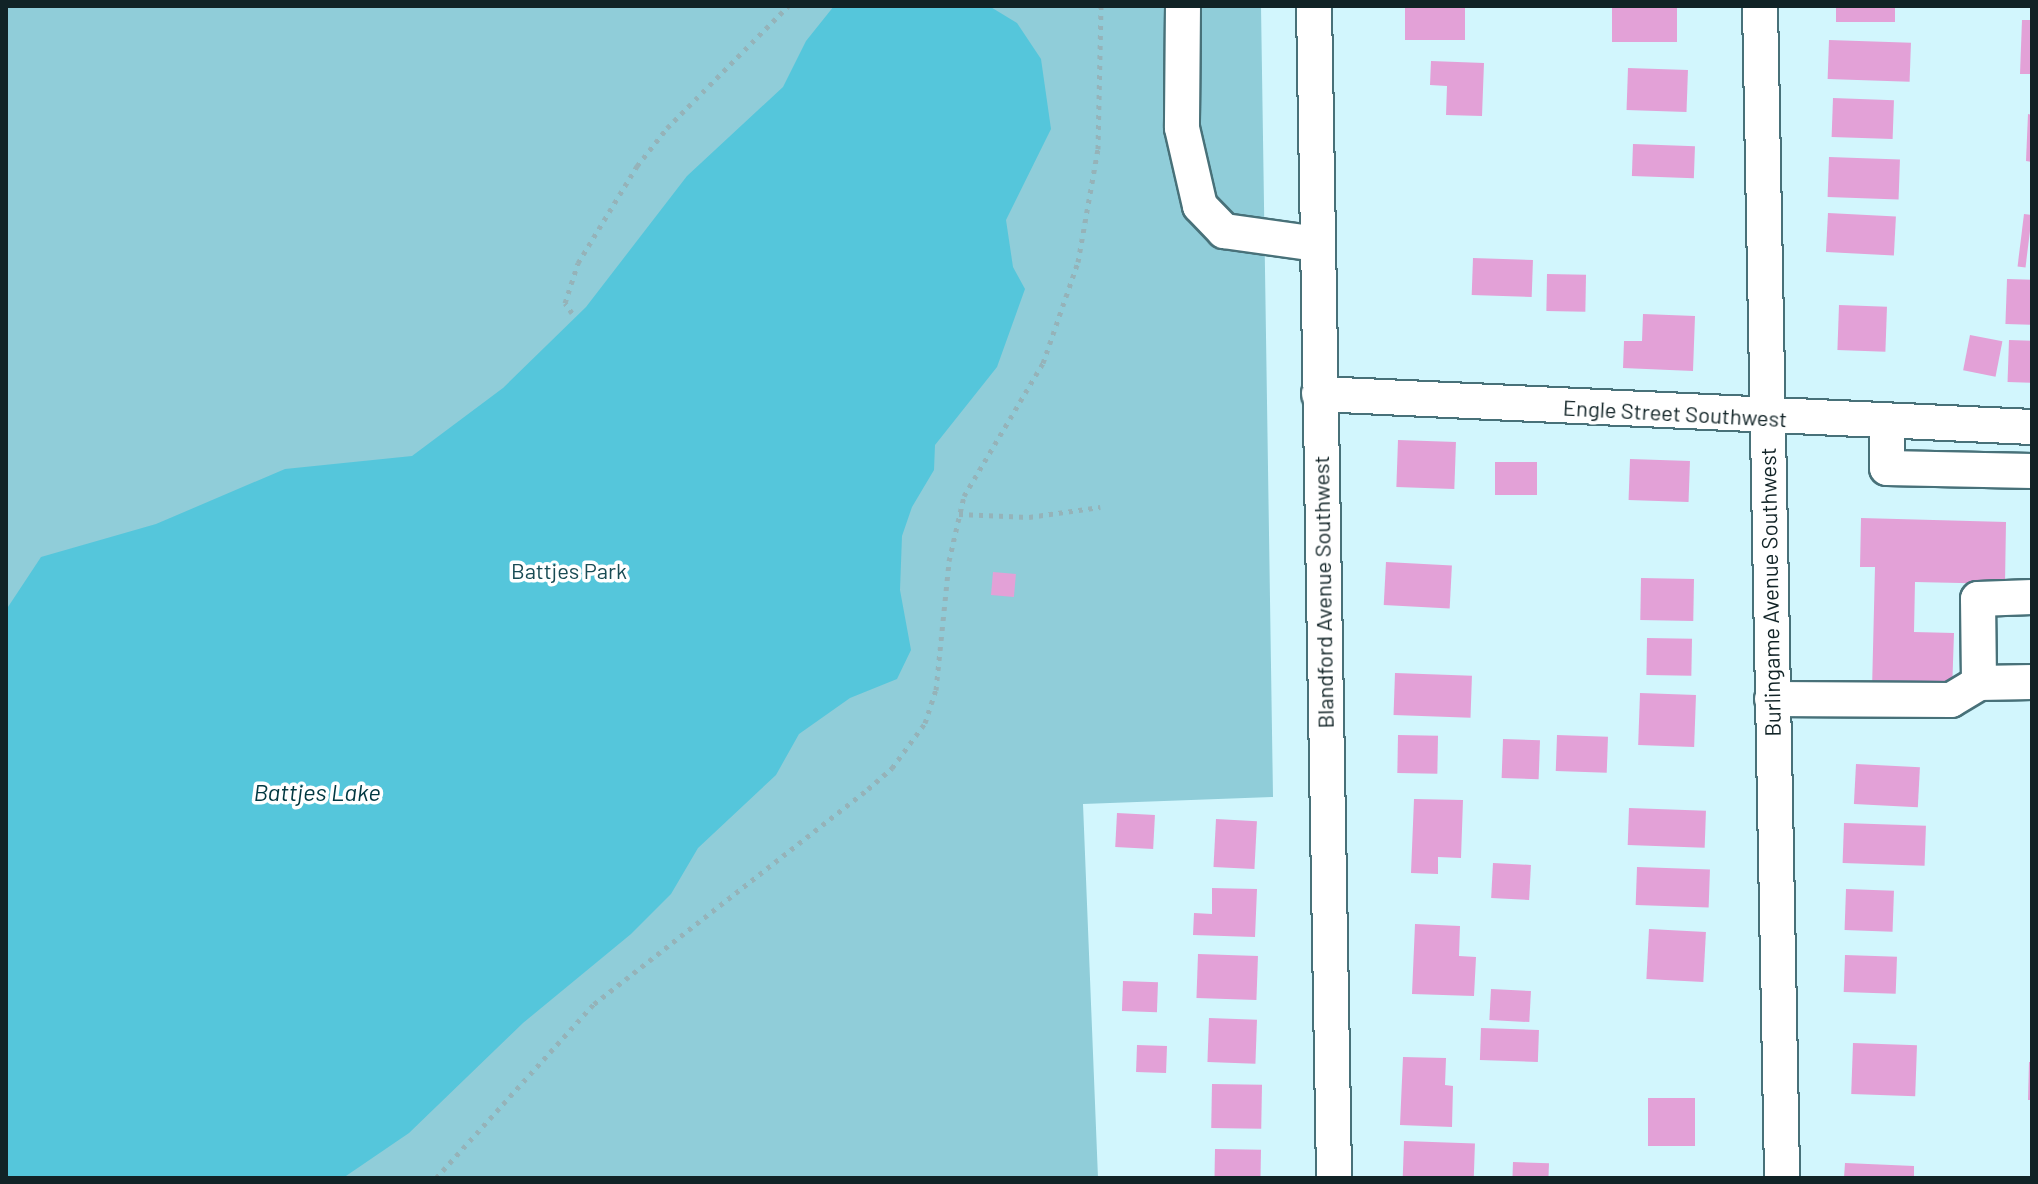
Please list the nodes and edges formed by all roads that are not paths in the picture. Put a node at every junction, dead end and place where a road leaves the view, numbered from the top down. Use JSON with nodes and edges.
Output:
{"nodes":[{"id":1,"x":1183,"y":6,"type":"edge"},
{"id":2,"x":1314,"y":6,"type":"edge"},
{"id":3,"x":1760,"y":6,"type":"edge"},
{"id":4,"x":1317,"y":244,"type":"junction"},
{"id":5,"x":1319,"y":394,"type":"junction"},
{"id":6,"x":1767,"y":419,"type":"junction"},
{"id":7,"x":1887,"y":422,"type":"junction"},
{"id":8,"x":2032,"y":427,"type":"edge"},
{"id":9,"x":2032,"y":471,"type":"edge"},
{"id":10,"x":2032,"y":597,"type":"edge"},
{"id":11,"x":2032,"y":682,"type":"edge"},
{"id":12,"x":1979,"y":683,"type":"junction"},
{"id":13,"x":1772,"y":699,"type":"junction"},
{"id":14,"x":1334,"y":1178,"type":"edge"},
{"id":15,"x":1782,"y":1178,"type":"edge"}],
"edges":[{"from":1,"to":4,"type":"street"},
{"from":2,"to":4,"type":"street","name":"Blandford Avenue Southwest"},
{"from":3,"to":6,"type":"street","name":"Burlingame Avenue Southwest"},
{"from":4,"to":5,"type":"street","name":"Blandford Avenue Southwest"},
{"from":5,"to":6,"type":"street","name":"Engle Street Southwest"},
{"from":5,"to":14,"type":"street","name":"Blandford Avenue Southwest"},
{"from":6,"to":7,"type":"street","name":"Engle Street Southwest"},
{"from":6,"to":13,"type":"street","name":"Burlingame Avenue Southwest"},
{"from":7,"to":8,"type":"street","name":"Engle Street Southwest"},
{"from":7,"to":9,"type":"street"},
{"from":10,"to":12,"type":"street"},
{"from":11,"to":12,"type":"street"},
{"from":12,"to":13,"type":"street"},
{"from":13,"to":15,"type":"street","name":"Burlingame Avenue Southwest"}]}
